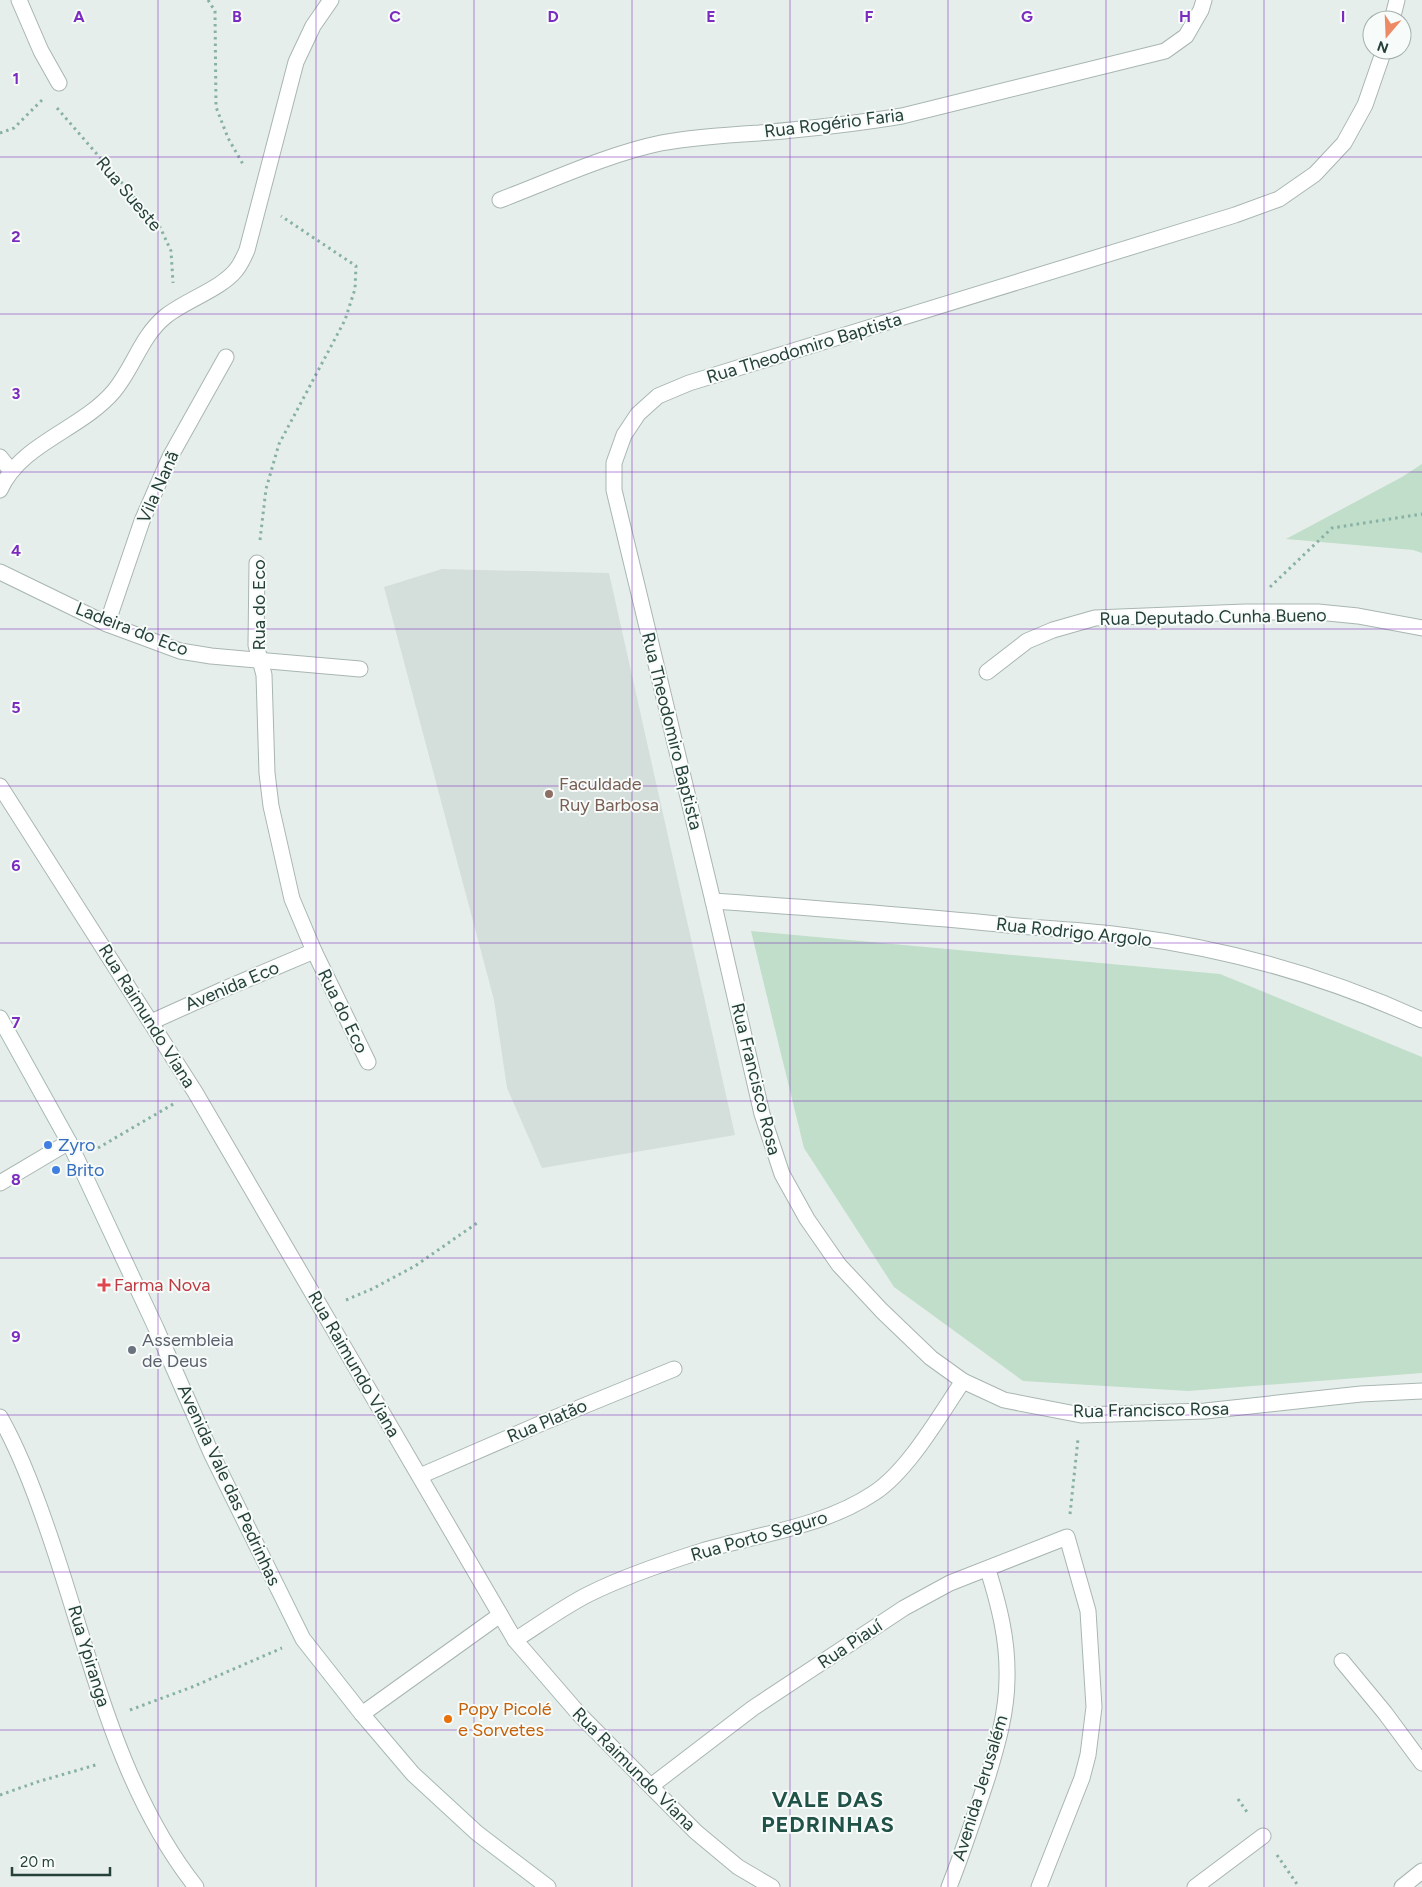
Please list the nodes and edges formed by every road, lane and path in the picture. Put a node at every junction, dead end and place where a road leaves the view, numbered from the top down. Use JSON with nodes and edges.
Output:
{"nodes":[{"id":1,"x":19,"y":0,"type":"edge"},
{"id":2,"x":208,"y":0,"type":"edge"},
{"id":3,"x":331,"y":0,"type":"edge"},
{"id":4,"x":1204,"y":0,"type":"edge"},
{"id":5,"x":1380,"y":60,"type":"edge"},
{"id":6,"x":59,"y":84,"type":"joint"},
{"id":7,"x":47,"y":96,"type":"junction"},
{"id":8,"x":0,"y":133,"type":"edge"},
{"id":9,"x":262,"y":197,"type":"junction"},
{"id":10,"x":500,"y":200,"type":"dead end"},
{"id":11,"x":182,"y":306,"type":"junction"},
{"id":12,"x":226,"y":357,"type":"dead end"},
{"id":13,"x":0,"y":457,"type":"edge"},
{"id":14,"x":11,"y":471,"type":"junction"},
{"id":15,"x":0,"y":490,"type":"edge"},
{"id":16,"x":1422,"y":514,"type":"edge"},
{"id":17,"x":257,"y":564,"type":"joint"},
{"id":18,"x":0,"y":572,"type":"edge"},
{"id":19,"x":1245,"y":612,"type":"junction"},
{"id":20,"x":107,"y":624,"type":"junction"},
{"id":21,"x":1422,"y":628,"type":"edge"},
{"id":22,"x":259,"y":661,"type":"junction"},
{"id":23,"x":360,"y":669,"type":"dead end"},
{"id":24,"x":988,"y":672,"type":"dead end"},
{"id":25,"x":0,"y":786,"type":"edge"},
{"id":26,"x":713,"y":901,"type":"junction"},
{"id":27,"x":314,"y":951,"type":"junction"},
{"id":28,"x":0,"y":1018,"type":"edge"},
{"id":29,"x":1422,"y":1020,"type":"edge"},
{"id":30,"x":151,"y":1022,"type":"junction"},
{"id":31,"x":368,"y":1062,"type":"dead end"},
{"id":32,"x":195,"y":1092,"type":"junction"},
{"id":33,"x":69,"y":1142,"type":"junction"},
{"id":34,"x":77,"y":1160,"type":"junction"},
{"id":35,"x":0,"y":1183,"type":"edge"},
{"id":36,"x":480,"y":1221,"type":"dead end"},
{"id":37,"x":322,"y":1310,"type":"junction"},
{"id":38,"x":674,"y":1370,"type":"dead end"},
{"id":39,"x":963,"y":1381,"type":"junction"},
{"id":40,"x":1422,"y":1391,"type":"edge"},
{"id":41,"x":1081,"y":1415,"type":"junction"},
{"id":42,"x":0,"y":1417,"type":"edge"},
{"id":43,"x":420,"y":1476,"type":"junction"},
{"id":44,"x":1068,"y":1537,"type":"junction"},
{"id":45,"x":988,"y":1570,"type":"junction"},
{"id":46,"x":500,"y":1615,"type":"junction"},
{"id":47,"x":303,"y":1639,"type":"junction"},
{"id":48,"x":515,"y":1640,"type":"junction"},
{"id":49,"x":1342,"y":1660,"type":"dead end"},
{"id":50,"x":362,"y":1714,"type":"junction"},
{"id":51,"x":108,"y":1718,"type":"junction"},
{"id":52,"x":122,"y":1757,"type":"junction"},
{"id":53,"x":1422,"y":1763,"type":"edge"},
{"id":54,"x":651,"y":1786,"type":"junction"},
{"id":55,"x":0,"y":1795,"type":"edge"},
{"id":56,"x":1263,"y":1836,"type":"dead end"},
{"id":57,"x":1422,"y":1871,"type":"edge"},
{"id":58,"x":196,"y":1887,"type":"edge"},
{"id":59,"x":548,"y":1887,"type":"edge"},
{"id":60,"x":772,"y":1887,"type":"edge"},
{"id":61,"x":948,"y":1887,"type":"edge"},
{"id":62,"x":1039,"y":1887,"type":"edge"},
{"id":63,"x":1195,"y":1887,"type":"edge"},
{"id":64,"x":1402,"y":1887,"type":"edge"}],
"edges":[{"from":1,"to":6,"type":"street"},
{"from":2,"to":9,"type":"path"},
{"from":3,"to":9,"type":"street"},
{"from":4,"to":10,"type":"street","name":"Rua Rogério Faria"},
{"from":5,"to":26,"type":"street","name":"Rua Theodomiro Baptista"},
{"from":6,"to":7,"type":"path"},
{"from":7,"to":8,"type":"path"},
{"from":7,"to":11,"type":"path","name":"Rua Sueste"},
{"from":9,"to":11,"type":"street"},
{"from":9,"to":17,"type":"path","name":"Rua do Eco"},
{"from":11,"to":14,"type":"street"},
{"from":12,"to":20,"type":"street","name":"Vila Nanã"},
{"from":13,"to":14,"type":"street"},
{"from":14,"to":15,"type":"street"},
{"from":16,"to":19,"type":"path"},
{"from":17,"to":22,"type":"street","name":"Rua do Eco"},
{"from":18,"to":20,"type":"street","name":"Ladeira do Eco"},
{"from":19,"to":21,"type":"street","name":"Rua Deputado Cunha Bueno"},
{"from":19,"to":24,"type":"street","name":"Rua Deputado Cunha Bueno"},
{"from":20,"to":22,"type":"street","name":"Ladeira do Eco"},
{"from":22,"to":23,"type":"street","name":"Ladeira do Eco"},
{"from":22,"to":27,"type":"street","name":"Rua do Eco"},
{"from":25,"to":30,"type":"street","name":"Rua Raimundo Viana"},
{"from":26,"to":29,"type":"street","name":"Rua Rodrigo Argolo"},
{"from":26,"to":39,"type":"street","name":"Rua Francisco Rosa"},
{"from":27,"to":30,"type":"street","name":"Avenida Eco"},
{"from":27,"to":31,"type":"street","name":"Rua do Eco"},
{"from":28,"to":33,"type":"street","name":"Avenida Vale das Pedrinhas"},
{"from":30,"to":32,"type":"street","name":"Rua Raimundo Viana"},
{"from":32,"to":34,"type":"path"},
{"from":32,"to":37,"type":"street","name":"Rua Raimundo Viana"},
{"from":33,"to":34,"type":"street","name":"Avenida Vale das Pedrinhas"},
{"from":33,"to":35,"type":"street"},
{"from":34,"to":47,"type":"street","name":"Avenida Vale das Pedrinhas"},
{"from":36,"to":37,"type":"path"},
{"from":37,"to":43,"type":"street","name":"Rua Raimundo Viana"},
{"from":38,"to":43,"type":"street","name":"Rua Platão"},
{"from":39,"to":41,"type":"street","name":"Rua Francisco Rosa"},
{"from":39,"to":48,"type":"street","name":"Rua Porto Seguro"},
{"from":40,"to":41,"type":"street","name":"Rua Francisco Rosa"},
{"from":41,"to":44,"type":"path"},
{"from":42,"to":51,"type":"street","name":"Rua Ypiranga"},
{"from":43,"to":46,"type":"street","name":"Rua Raimundo Viana"},
{"from":44,"to":45,"type":"street","name":"Rua Piauí"},
{"from":44,"to":62,"type":"street"},
{"from":45,"to":54,"type":"street","name":"Rua Piauí"},
{"from":45,"to":61,"type":"street","name":"Avenida Jerusalém"},
{"from":46,"to":48,"type":"street","name":"Rua Raimundo Viana"},
{"from":46,"to":50,"type":"street"},
{"from":47,"to":50,"type":"street","name":"Avenida Vale das Pedrinhas"},
{"from":47,"to":51,"type":"path"},
{"from":48,"to":54,"type":"street","name":"Rua Raimundo Viana"},
{"from":49,"to":53,"type":"street"},
{"from":50,"to":59,"type":"street","name":"Avenida Vale das Pedrinhas"},
{"from":51,"to":52,"type":"street","name":"Rua Ypiranga"},
{"from":52,"to":55,"type":"path"},
{"from":52,"to":58,"type":"street","name":"Rua Ypiranga"},
{"from":54,"to":60,"type":"street","name":"Rua Raimundo Viana"},
{"from":56,"to":63,"type":"street"},
{"from":57,"to":64,"type":"street"}]}
